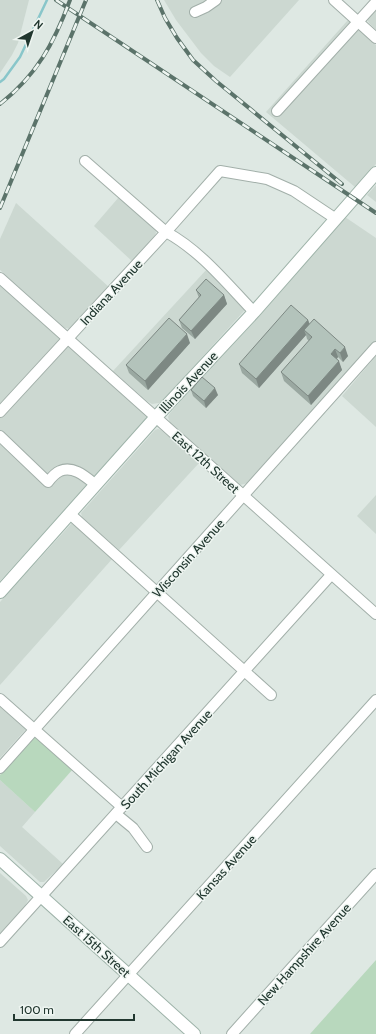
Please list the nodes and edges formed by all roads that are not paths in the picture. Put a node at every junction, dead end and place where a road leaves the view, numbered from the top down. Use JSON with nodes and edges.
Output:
{"nodes":[{"id":1,"x":216,"y":0,"type":"edge"},
{"id":2,"x":334,"y":0,"type":"edge"},
{"id":3,"x":376,"y":2,"type":"edge"},
{"id":4,"x":195,"y":12,"type":"dead end"},
{"id":5,"x":358,"y":22,"type":"junction"},
{"id":6,"x":376,"y":38,"type":"edge"},
{"id":7,"x":277,"y":111,"type":"dead end"},
{"id":8,"x":85,"y":161,"type":"dead end"},
{"id":9,"x":376,"y":173,"type":"edge"},
{"id":10,"x":336,"y":219,"type":"junction"},
{"id":11,"x":166,"y":232,"type":"junction"},
{"id":12,"x":0,"y":278,"type":"edge"},
{"id":13,"x":254,"y":312,"type":"junction"},
{"id":14,"x":68,"y":339,"type":"junction"},
{"id":15,"x":376,"y":347,"type":"edge"},
{"id":16,"x":0,"y":412,"type":"edge"},
{"id":17,"x":156,"y":417,"type":"junction"},
{"id":18,"x":0,"y":436,"type":"edge"},
{"id":19,"x":96,"y":485,"type":"junction"},
{"id":20,"x":244,"y":497,"type":"junction"},
{"id":21,"x":70,"y":514,"type":"junction"},
{"id":22,"x":331,"y":575,"type":"junction"},
{"id":23,"x":0,"y":592,"type":"edge"},
{"id":24,"x":158,"y":592,"type":"junction"},
{"id":25,"x":376,"y":614,"type":"edge"},
{"id":26,"x":245,"y":671,"type":"junction"},
{"id":27,"x":271,"y":695,"type":"dead end"},
{"id":28,"x":0,"y":699,"type":"edge"},
{"id":29,"x":376,"y":700,"type":"edge"},
{"id":30,"x":35,"y":729,"type":"junction"},
{"id":31,"x":0,"y":768,"type":"edge"},
{"id":32,"x":119,"y":810,"type":"junction"},
{"id":33,"x":147,"y":847,"type":"dead end"},
{"id":34,"x":0,"y":859,"type":"edge"},
{"id":35,"x":376,"y":874,"type":"edge"},
{"id":36,"x":42,"y":896,"type":"junction"},
{"id":37,"x":0,"y":942,"type":"edge"},
{"id":38,"x":129,"y":975,"type":"junction"},
{"id":39,"x":75,"y":1034,"type":"edge"},
{"id":40,"x":194,"y":1034,"type":"edge"},
{"id":41,"x":232,"y":1034,"type":"edge"}],
"edges":[{"from":1,"to":4,"type":"street"},
{"from":2,"to":5,"type":"street"},
{"from":3,"to":5,"type":"street"},
{"from":5,"to":6,"type":"street"},
{"from":5,"to":7,"type":"street"},
{"from":8,"to":11,"type":"street"},
{"from":9,"to":10,"type":"street","name":"Illinois Avenue"},
{"from":10,"to":11,"type":"street","name":"Indiana Avenue"},
{"from":10,"to":13,"type":"street","name":"Illinois Avenue"},
{"from":11,"to":13,"type":"street"},
{"from":11,"to":14,"type":"street","name":"Indiana Avenue"},
{"from":12,"to":14,"type":"street","name":"East 12th Street"},
{"from":13,"to":17,"type":"street","name":"Illinois Avenue"},
{"from":14,"to":16,"type":"street","name":"Indiana Avenue"},
{"from":14,"to":17,"type":"street","name":"East 12th Street"},
{"from":15,"to":20,"type":"street","name":"Wisconsin Avenue"},
{"from":17,"to":19,"type":"street","name":"Illinois Avenue"},
{"from":17,"to":20,"type":"street","name":"East 12th Street"},
{"from":18,"to":19,"type":"street"},
{"from":19,"to":21,"type":"street","name":"Illinois Avenue"},
{"from":20,"to":22,"type":"street","name":"East 12th Street"},
{"from":20,"to":24,"type":"street","name":"Wisconsin Avenue"},
{"from":21,"to":23,"type":"street","name":"Illinois Avenue"},
{"from":21,"to":24,"type":"street"},
{"from":22,"to":25,"type":"street","name":"East 12th Street"},
{"from":22,"to":26,"type":"street","name":"South Michigan Avenue"},
{"from":24,"to":26,"type":"street"},
{"from":24,"to":30,"type":"street","name":"Wisconsin Avenue"},
{"from":26,"to":27,"type":"street"},
{"from":26,"to":32,"type":"street","name":"South Michigan Avenue"},
{"from":28,"to":30,"type":"street"},
{"from":29,"to":38,"type":"street","name":"Kansas Avenue"},
{"from":30,"to":31,"type":"street","name":"Wisconsin Avenue"},
{"from":30,"to":32,"type":"street"},
{"from":32,"to":33,"type":"street"},
{"from":32,"to":36,"type":"street","name":"South Michigan Avenue"},
{"from":34,"to":36,"type":"street","name":"East 15th Street"},
{"from":35,"to":41,"type":"street","name":"New Hampshire Avenue"},
{"from":36,"to":37,"type":"street","name":"South Michigan Avenue"},
{"from":36,"to":38,"type":"street","name":"East 15th Street"},
{"from":38,"to":39,"type":"street","name":"Kansas Avenue"},
{"from":38,"to":40,"type":"street","name":"East 15th Street"}]}
